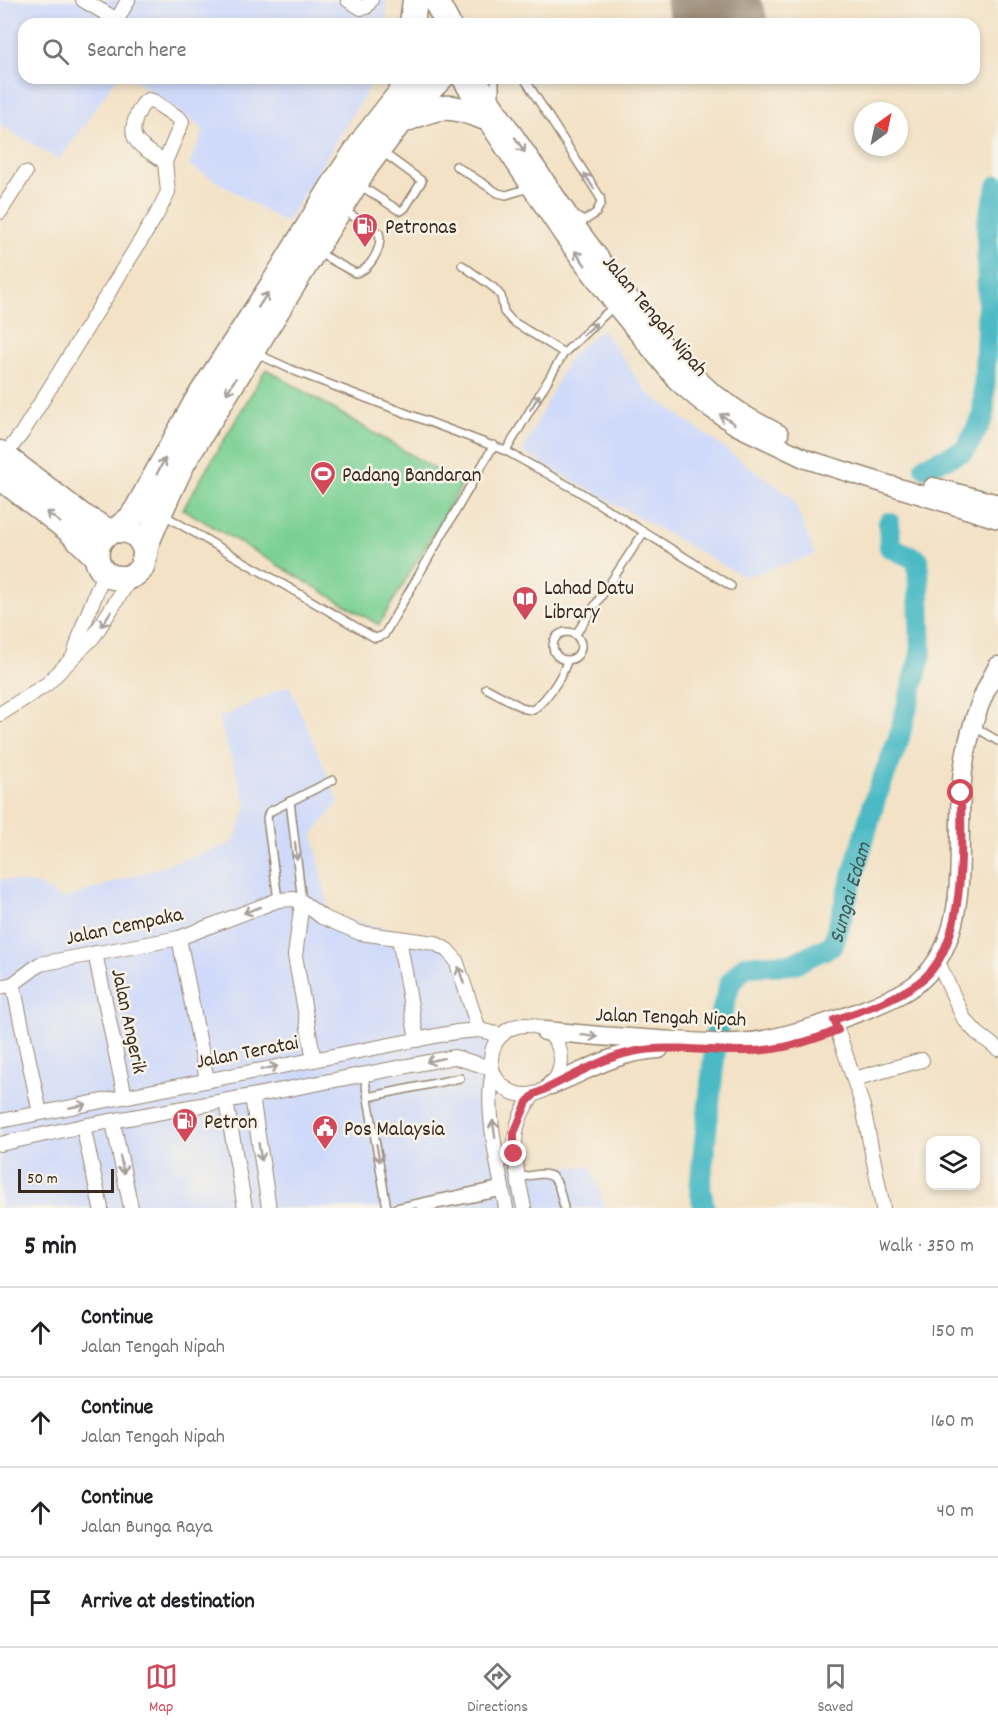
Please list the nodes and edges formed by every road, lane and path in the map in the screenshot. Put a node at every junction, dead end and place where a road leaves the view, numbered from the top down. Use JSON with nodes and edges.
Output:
{"nodes":[{"id":1,"x":83,"y":0,"type":"edge"},
{"id":2,"x":128,"y":0,"type":"edge"},
{"id":3,"x":348,"y":0,"type":"edge"},
{"id":4,"x":417,"y":0,"type":"edge"},
{"id":5,"x":435,"y":0,"type":"edge"},
{"id":6,"x":366,"y":4,"type":"edge"},
{"id":7,"x":114,"y":18,"type":"edge"},
{"id":8,"x":118,"y":18,"type":"edge"},
{"id":9,"x":413,"y":18,"type":"edge"},
{"id":10,"x":428,"y":18,"type":"edge"},
{"id":11,"x":445,"y":18,"type":"edge"},
{"id":12,"x":394,"y":84,"type":"edge"},
{"id":13,"x":407,"y":84,"type":"edge"},
{"id":14,"x":435,"y":84,"type":"edge"},
{"id":15,"x":466,"y":84,"type":"edge"},
{"id":16,"x":479,"y":84,"type":"edge"},
{"id":17,"x":494,"y":84,"type":"edge"},
{"id":18,"x":528,"y":84,"type":"edge"},
{"id":19,"x":490,"y":114,"type":"junction"},
{"id":20,"x":398,"y":123,"type":"junction"},
{"id":21,"x":374,"y":126,"type":"junction"},
{"id":22,"x":378,"y":149,"type":"junction"},
{"id":23,"x":165,"y":162,"type":"dead end"},
{"id":24,"x":456,"y":166,"type":"dead end"},
{"id":25,"x":25,"y":172,"type":"dead end"},
{"id":26,"x":356,"y":182,"type":"junction"},
{"id":27,"x":531,"y":187,"type":"junction"},
{"id":28,"x":561,"y":205,"type":"junction"},
{"id":29,"x":341,"y":207,"type":"junction"},
{"id":30,"x":0,"y":212,"type":"edge"},
{"id":31,"x":314,"y":250,"type":"junction"},
{"id":32,"x":462,"y":265,"type":"dead end"},
{"id":33,"x":615,"y":305,"type":"junction"},
{"id":34,"x":252,"y":351,"type":"junction"},
{"id":35,"x":564,"y":353,"type":"junction"},
{"id":36,"x":494,"y":446,"type":"junction"},
{"id":37,"x":506,"y":451,"type":"junction"},
{"id":38,"x":1,"y":462,"type":"edge"},
{"id":39,"x":152,"y":503,"type":"junction"},
{"id":40,"x":66,"y":504,"type":"junction"},
{"id":41,"x":998,"y":504,"type":"edge"},
{"id":42,"x":993,"y":518,"type":"edge"},
{"id":43,"x":113,"y":531,"type":"junction"},
{"id":44,"x":644,"y":532,"type":"junction"},
{"id":45,"x":145,"y":550,"type":"junction"},
{"id":46,"x":100,"y":564,"type":"junction"},
{"id":47,"x":132,"y":576,"type":"junction"},
{"id":48,"x":731,"y":586,"type":"dead end"},
{"id":49,"x":576,"y":634,"type":"junction"},
{"id":50,"x":74,"y":657,"type":"junction"},
{"id":51,"x":567,"y":661,"type":"junction"},
{"id":52,"x":998,"y":666,"type":"edge"},
{"id":53,"x":486,"y":688,"type":"dead end"},
{"id":54,"x":998,"y":691,"type":"edge"},
{"id":55,"x":0,"y":714,"type":"edge"},
{"id":56,"x":977,"y":728,"type":"junction"},
{"id":57,"x":998,"y":741,"type":"edge"},
{"id":58,"x":333,"y":780,"type":"dead end"},
{"id":59,"x":290,"y":801,"type":"junction"},
{"id":60,"x":278,"y":900,"type":"junction"},
{"id":61,"x":302,"y":902,"type":"junction"},
{"id":62,"x":179,"y":938,"type":"junction"},
{"id":63,"x":399,"y":938,"type":"junction"},
{"id":64,"x":95,"y":953,"type":"junction"},
{"id":65,"x":940,"y":966,"type":"junction"},
{"id":66,"x":6,"y":986,"type":"edge"},
{"id":67,"x":836,"y":1025,"type":"junction"},
{"id":68,"x":479,"y":1030,"type":"junction"},
{"id":69,"x":545,"y":1031,"type":"junction"},
{"id":70,"x":501,"y":1035,"type":"junction"},
{"id":71,"x":417,"y":1040,"type":"junction"},
{"id":72,"x":683,"y":1046,"type":"junction"},
{"id":73,"x":998,"y":1049,"type":"edge"},
{"id":74,"x":314,"y":1060,"type":"junction"},
{"id":75,"x":922,"y":1060,"type":"dead end"},
{"id":76,"x":492,"y":1070,"type":"junction"},
{"id":77,"x":364,"y":1075,"type":"junction"},
{"id":78,"x":460,"y":1078,"type":"dead end"},
{"id":79,"x":854,"y":1079,"type":"junction"},
{"id":80,"x":207,"y":1080,"type":"junction"},
{"id":81,"x":543,"y":1090,"type":"junction"},
{"id":82,"x":252,"y":1096,"type":"junction"},
{"id":83,"x":125,"y":1097,"type":"junction"},
{"id":84,"x":368,"y":1097,"type":"junction"},
{"id":85,"x":226,"y":1101,"type":"junction"},
{"id":86,"x":40,"y":1113,"type":"junction"},
{"id":87,"x":0,"y":1121,"type":"edge"},
{"id":88,"x":113,"y":1122,"type":"junction"},
{"id":89,"x":83,"y":1126,"type":"junction"},
{"id":90,"x":257,"y":1130,"type":"junction"},
{"id":91,"x":233,"y":1137,"type":"junction"},
{"id":92,"x":0,"y":1143,"type":"edge"},
{"id":93,"x":518,"y":1178,"type":"junction"},
{"id":94,"x":502,"y":1188,"type":"junction"},
{"id":95,"x":101,"y":1208,"type":"edge"},
{"id":96,"x":130,"y":1208,"type":"edge"},
{"id":97,"x":245,"y":1208,"type":"edge"},
{"id":98,"x":269,"y":1208,"type":"edge"},
{"id":99,"x":387,"y":1208,"type":"edge"},
{"id":100,"x":396,"y":1208,"type":"edge"},
{"id":101,"x":421,"y":1208,"type":"edge"},
{"id":102,"x":506,"y":1208,"type":"edge"},
{"id":103,"x":524,"y":1208,"type":"edge"},
{"id":104,"x":564,"y":1208,"type":"edge"},
{"id":105,"x":883,"y":1208,"type":"edge"}],
"edges":[{"from":1,"to":7,"type":"street"},
{"from":2,"to":8,"type":"street"},
{"from":3,"to":6,"type":"street"},
{"from":4,"to":9,"type":"highway"},
{"from":4,"to":10,"type":"highway"},
{"from":5,"to":11,"type":"highway"},
{"from":12,"to":21,"type":"highway"},
{"from":13,"to":21,"type":"highway"},
{"from":14,"to":20,"type":"highway"},
{"from":15,"to":19,"type":"main road","name":"Jalan Tengah Nipah"},
{"from":16,"to":19,"type":"main road","name":"Jalan Tengah Nipah"},
{"from":17,"to":19,"type":"lane"},
{"from":28,"to":18,"type":"lane","one_way":true},
{"from":19,"to":20,"type":"highway"},
{"from":19,"to":27,"type":"main road","name":"Jalan Tengah Nipah"},
{"from":19,"to":28,"type":"main road","name":"Jalan Tengah Nipah","one_way":true},
{"from":20,"to":22,"type":"highway"},
{"from":39,"to":21,"type":"highway","one_way":true},
{"from":22,"to":26,"type":"highway"},
{"from":22,"to":26,"type":"lane"},
{"from":23,"to":38,"type":"street"},
{"from":24,"to":27,"type":"lane"},
{"from":25,"to":30,"type":"street"},
{"from":26,"to":29,"type":"highway"},
{"from":33,"to":27,"type":"main road","name":"Jalan Tengah Nipah","one_way":true},
{"from":28,"to":41,"type":"main road","name":"Jalan Tengah Nipah"},
{"from":29,"to":31,"type":"highway"},
{"from":29,"to":31,"type":"lane"},
{"from":31,"to":34,"type":"highway"},
{"from":32,"to":35,"type":"lane"},
{"from":35,"to":33,"type":"lane","one_way":true},
{"from":42,"to":33,"type":"main road","name":"Jalan Tengah Nipah","one_way":true},
{"from":34,"to":36,"type":"lane"},
{"from":34,"to":39,"type":"highway","one_way":true},
{"from":37,"to":35,"type":"lane","one_way":true},
{"from":36,"to":37,"type":"lane"},
{"from":36,"to":39,"type":"lane"},
{"from":37,"to":44,"type":"lane"},
{"from":38,"to":40,"type":"highway"},
{"from":46,"to":38,"type":"highway","one_way":true},
{"from":39,"to":40,"type":"highway"},
{"from":39,"to":43,"type":"highway"},
{"from":39,"to":45,"type":"highway"},
{"from":40,"to":43,"type":"highway"},
{"from":43,"to":45,"type":"highway"},
{"from":43,"to":46,"type":"highway"},
{"from":44,"to":48,"type":"lane"},
{"from":44,"to":49,"type":"lane"},
{"from":45,"to":47,"type":"highway"},
{"from":46,"to":47,"type":"highway"},
{"from":46,"to":50,"type":"street"},
{"from":47,"to":50,"type":"street","one_way":true},
{"from":49,"to":51,"type":"lane"},
{"from":49,"to":51,"type":"lane"},
{"from":50,"to":55,"type":"street"},
{"from":51,"to":53,"type":"lane"},
{"from":52,"to":56,"type":"main road","name":"Jalan Tengah Nipah"},
{"from":54,"to":56,"type":"main road","name":"Jalan Tengah Nipah"},
{"from":56,"to":57,"type":"lane"},
{"from":56,"to":65,"type":"main road","name":"Jalan Tengah Nipah"},
{"from":58,"to":59,"type":"lane"},
{"from":59,"to":60,"type":"lane"},
{"from":59,"to":61,"type":"lane","one_way":true},
{"from":60,"to":61,"type":"street","name":"Jalan Cempaka"},
{"from":60,"to":62,"type":"street","name":"Jalan Cempaka","one_way":true},
{"from":61,"to":63,"type":"street","name":"Jalan Cempaka"},
{"from":61,"to":74,"type":"street"},
{"from":62,"to":64,"type":"street","name":"Jalan Cempaka"},
{"from":62,"to":80,"type":"street"},
{"from":68,"to":63,"type":"street","name":"Jalan Cempaka","one_way":true},
{"from":63,"to":71,"type":"street"},
{"from":64,"to":66,"type":"street","name":"Jalan Cempaka"},
{"from":64,"to":83,"type":"street","name":"Jalan Angerik"},
{"from":65,"to":67,"type":"main road","name":"Jalan Tengah Nipah"},
{"from":65,"to":73,"type":"street"},
{"from":66,"to":86,"type":"street"},
{"from":67,"to":72,"type":"main road","name":"Jalan Tengah Nipah"},
{"from":67,"to":79,"type":"street"},
{"from":68,"to":70,"type":"street","name":"Jalan Teratai"},
{"from":68,"to":71,"type":"street","name":"Jalan Teratai"},
{"from":69,"to":70,"type":"street"},
{"from":69,"to":72,"type":"main road","name":"Jalan Tengah Nipah","one_way":true},
{"from":69,"to":81,"type":"street"},
{"from":70,"to":76,"type":"street"},
{"from":71,"to":74,"type":"street","name":"Jalan Teratai"},
{"from":72,"to":81,"type":"main road","name":"Jalan Tengah Nipah"},
{"from":80,"to":74,"type":"street","name":"Jalan Teratai","one_way":true},
{"from":75,"to":79,"type":"street"},
{"from":76,"to":77,"type":"street","one_way":true},
{"from":76,"to":81,"type":"street"},
{"from":94,"to":76,"type":"street","one_way":true},
{"from":77,"to":82,"type":"street"},
{"from":77,"to":84,"type":"lane"},
{"from":78,"to":84,"type":"lane"},
{"from":79,"to":105,"type":"street"},
{"from":80,"to":83,"type":"street","name":"Jalan Teratai"},
{"from":81,"to":93,"type":"street"},
{"from":82,"to":85,"type":"street"},
{"from":82,"to":90,"type":"street"},
{"from":86,"to":83,"type":"street","name":"Jalan Teratai","one_way":true},
{"from":84,"to":99,"type":"lane","one_way":true},
{"from":85,"to":88,"type":"street"},
{"from":85,"to":91,"type":"street"},
{"from":86,"to":87,"type":"street","name":"Jalan Teratai"},
{"from":88,"to":89,"type":"street"},
{"from":88,"to":96,"type":"street","one_way":true},
{"from":89,"to":92,"type":"street"},
{"from":89,"to":95,"type":"street"},
{"from":90,"to":91,"type":"street"},
{"from":90,"to":98,"type":"street","one_way":true},
{"from":91,"to":97,"type":"street"},
{"from":93,"to":103,"type":"street"},
{"from":93,"to":104,"type":"lane"},
{"from":94,"to":100,"type":"lane"},
{"from":94,"to":101,"type":"lane"},
{"from":94,"to":102,"type":"street"}]}
